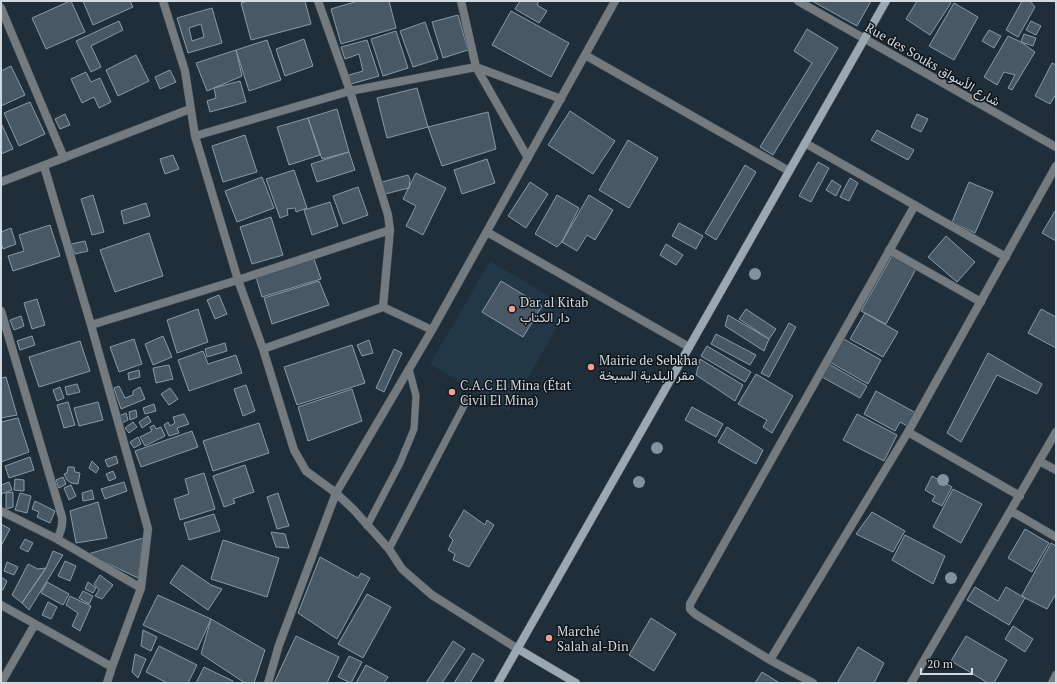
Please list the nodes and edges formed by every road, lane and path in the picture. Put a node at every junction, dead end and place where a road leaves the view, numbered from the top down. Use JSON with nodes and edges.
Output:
{"nodes":[{"id":1,"x":163,"y":1,"type":"edge"},
{"id":2,"x":318,"y":1,"type":"edge"},
{"id":3,"x":461,"y":1,"type":"edge"},
{"id":4,"x":616,"y":1,"type":"edge"},
{"id":5,"x":798,"y":1,"type":"edge"},
{"id":6,"x":886,"y":1,"type":"edge"},
{"id":7,"x":1,"y":8,"type":"edge"},
{"id":8,"x":4,"y":22,"type":"edge"},
{"id":9,"x":865,"y":38,"type":"junction"},
{"id":10,"x":585,"y":55,"type":"junction"},
{"id":11,"x":476,"y":67,"type":"junction"},
{"id":12,"x":350,"y":91,"type":"junction"},
{"id":13,"x":561,"y":100,"type":"junction"},
{"id":14,"x":190,"y":109,"type":"junction"},
{"id":15,"x":195,"y":136,"type":"junction"},
{"id":16,"x":805,"y":143,"type":"junction"},
{"id":17,"x":1056,"y":147,"type":"edge"},
{"id":18,"x":64,"y":158,"type":"junction"},
{"id":19,"x":528,"y":158,"type":"junction"},
{"id":20,"x":44,"y":166,"type":"junction"},
{"id":21,"x":1056,"y":166,"type":"edge"},
{"id":22,"x":789,"y":171,"type":"junction"},
{"id":23,"x":1,"y":182,"type":"edge"},
{"id":24,"x":915,"y":205,"type":"junction"},
{"id":25,"x":390,"y":230,"type":"junction"},
{"id":26,"x":487,"y":232,"type":"junction"},
{"id":27,"x":889,"y":250,"type":"junction"},
{"id":28,"x":1006,"y":257,"type":"junction"},
{"id":29,"x":238,"y":280,"type":"junction"},
{"id":30,"x":980,"y":302,"type":"junction"},
{"id":31,"x":383,"y":307,"type":"junction"},
{"id":32,"x":1,"y":311,"type":"edge"},
{"id":33,"x":91,"y":325,"type":"junction"},
{"id":34,"x":432,"y":330,"type":"junction"},
{"id":35,"x":689,"y":347,"type":"junction"},
{"id":36,"x":263,"y":349,"type":"junction"},
{"id":37,"x":409,"y":369,"type":"junction"},
{"id":38,"x":467,"y":400,"type":"dead end"},
{"id":39,"x":908,"y":432,"type":"junction"},
{"id":40,"x":1056,"y":432,"type":"edge"},
{"id":41,"x":1039,"y":461,"type":"junction"},
{"id":42,"x":1056,"y":470,"type":"edge"},
{"id":43,"x":336,"y":493,"type":"junction"},
{"id":44,"x":1020,"y":496,"type":"junction"},
{"id":45,"x":1,"y":511,"type":"edge"},
{"id":46,"x":1011,"y":511,"type":"junction"},
{"id":47,"x":367,"y":526,"type":"junction"},
{"id":48,"x":1056,"y":537,"type":"edge"},
{"id":49,"x":57,"y":539,"type":"junction"},
{"id":50,"x":389,"y":549,"type":"junction"},
{"id":51,"x":141,"y":588,"type":"junction"},
{"id":52,"x":1,"y":606,"type":"edge"},
{"id":53,"x":35,"y":624,"type":"junction"},
{"id":54,"x":518,"y":649,"type":"junction"},
{"id":55,"x":770,"y":660,"type":"junction"},
{"id":56,"x":112,"y":667,"type":"junction"},
{"id":57,"x":1056,"y":676,"type":"edge"},
{"id":58,"x":1,"y":683,"type":"edge"},
{"id":59,"x":107,"y":683,"type":"edge"},
{"id":60,"x":268,"y":683,"type":"edge"},
{"id":61,"x":498,"y":683,"type":"edge"},
{"id":62,"x":576,"y":683,"type":"edge"},
{"id":63,"x":813,"y":683,"type":"edge"},
{"id":64,"x":911,"y":683,"type":"edge"},
{"id":65,"x":1052,"y":683,"type":"edge"}],
"edges":[{"from":1,"to":14,"type":"street"},
{"from":2,"to":12,"type":"street"},
{"from":3,"to":11,"type":"street"},
{"from":4,"to":10,"type":"street"},
{"from":5,"to":9,"type":"street","name":"Rue des Souks شارع الأسواق"},
{"from":6,"to":9,"type":"street"},
{"from":7,"to":8,"type":"street"},
{"from":8,"to":18,"type":"street"},
{"from":9,"to":16,"type":"street"},
{"from":9,"to":17,"type":"street","name":"Rue des Souks شارع الأسواق"},
{"from":10,"to":13,"type":"street"},
{"from":10,"to":22,"type":"street"},
{"from":11,"to":12,"type":"street"},
{"from":11,"to":13,"type":"street"},
{"from":11,"to":19,"type":"street"},
{"from":12,"to":15,"type":"street"},
{"from":12,"to":25,"type":"street"},
{"from":13,"to":19,"type":"street"},
{"from":14,"to":15,"type":"street"},
{"from":14,"to":18,"type":"street"},
{"from":15,"to":29,"type":"street"},
{"from":16,"to":22,"type":"street"},
{"from":16,"to":24,"type":"street"},
{"from":18,"to":20,"type":"street"},
{"from":19,"to":26,"type":"street"},
{"from":20,"to":23,"type":"street"},
{"from":20,"to":33,"type":"street"},
{"from":21,"to":28,"type":"street"},
{"from":22,"to":35,"type":"street"},
{"from":24,"to":27,"type":"street"},
{"from":24,"to":28,"type":"street"},
{"from":25,"to":29,"type":"street"},
{"from":25,"to":31,"type":"street"},
{"from":26,"to":34,"type":"street"},
{"from":26,"to":35,"type":"street"},
{"from":27,"to":30,"type":"street"},
{"from":27,"to":55,"type":"street"},
{"from":28,"to":30,"type":"street"},
{"from":29,"to":33,"type":"street"},
{"from":29,"to":36,"type":"street"},
{"from":30,"to":39,"type":"street"},
{"from":31,"to":34,"type":"street"},
{"from":31,"to":36,"type":"street"},
{"from":32,"to":49,"type":"street"},
{"from":33,"to":51,"type":"street"},
{"from":34,"to":37,"type":"street"},
{"from":35,"to":54,"type":"street"},
{"from":36,"to":43,"type":"street"},
{"from":37,"to":43,"type":"street"},
{"from":37,"to":47,"type":"lane"},
{"from":38,"to":50,"type":"lane"},
{"from":39,"to":44,"type":"street"},
{"from":39,"to":55,"type":"street"},
{"from":40,"to":41,"type":"street"},
{"from":41,"to":42,"type":"street"},
{"from":41,"to":44,"type":"street"},
{"from":43,"to":47,"type":"street"},
{"from":43,"to":60,"type":"street"},
{"from":44,"to":46,"type":"street"},
{"from":45,"to":49,"type":"street"},
{"from":46,"to":48,"type":"street"},
{"from":46,"to":64,"type":"street"},
{"from":47,"to":50,"type":"street"},
{"from":49,"to":51,"type":"street"},
{"from":50,"to":54,"type":"street"},
{"from":51,"to":56,"type":"street"},
{"from":52,"to":53,"type":"street"},
{"from":53,"to":56,"type":"street"},
{"from":53,"to":58,"type":"street"},
{"from":54,"to":61,"type":"street"},
{"from":54,"to":62,"type":"street"},
{"from":55,"to":63,"type":"street"},
{"from":56,"to":59,"type":"street"},
{"from":57,"to":65,"type":"street"}]}
